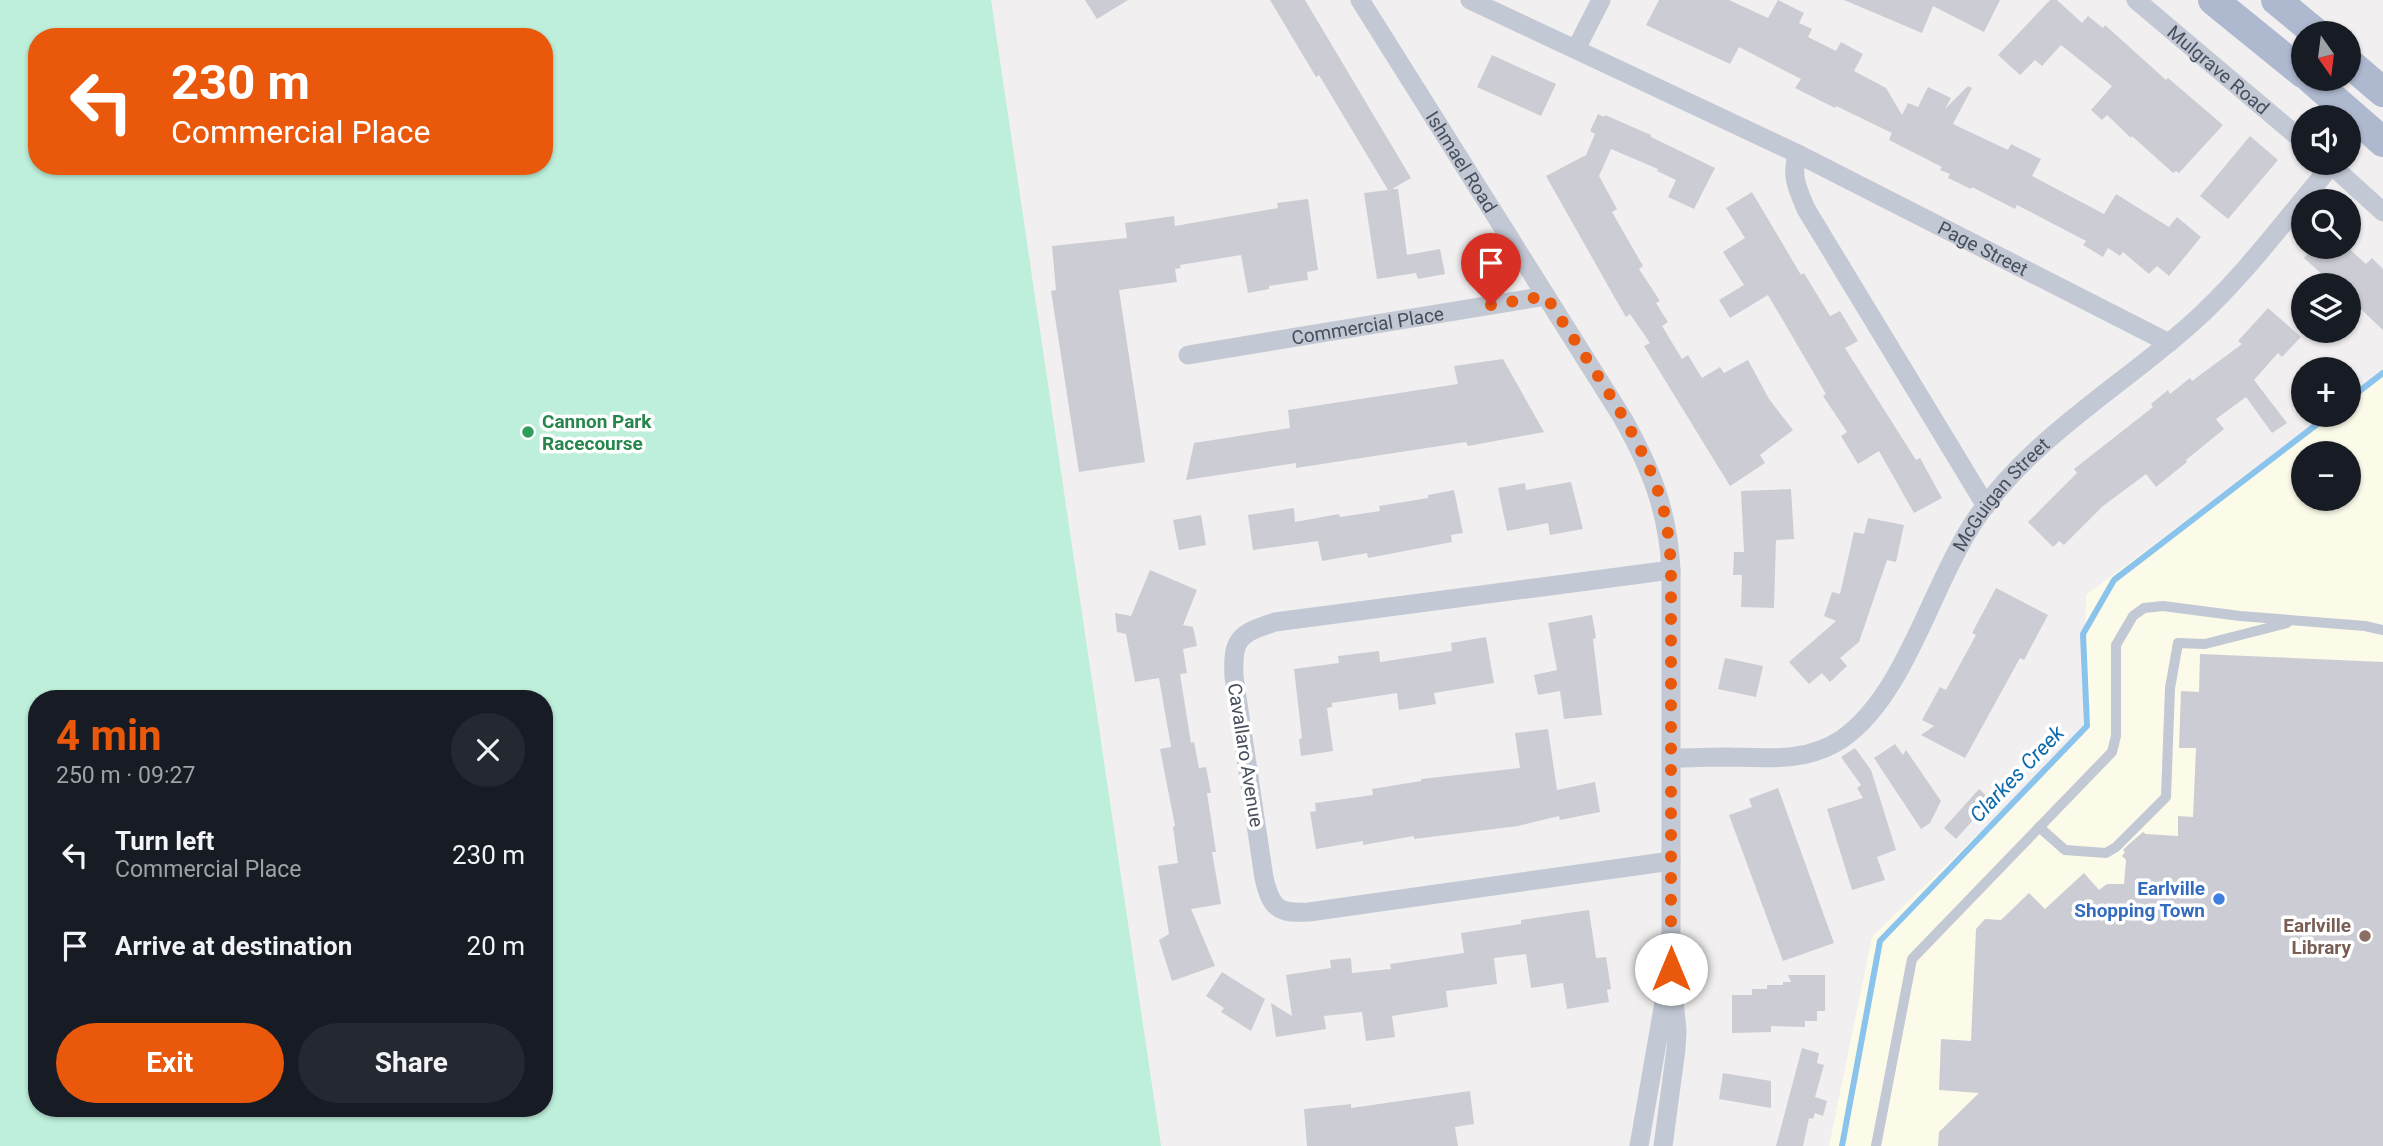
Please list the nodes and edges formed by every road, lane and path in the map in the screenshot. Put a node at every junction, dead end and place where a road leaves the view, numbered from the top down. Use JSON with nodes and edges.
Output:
{"nodes":[{"id":1,"x":1360,"y":0,"type":"edge"},
{"id":2,"x":1470,"y":0,"type":"edge"},
{"id":3,"x":1601,"y":0,"type":"edge"},
{"id":4,"x":2136,"y":0,"type":"edge"},
{"id":5,"x":2213,"y":0,"type":"edge"},
{"id":6,"x":2276,"y":0,"type":"edge"},
{"id":7,"x":2301,"y":21,"type":"edge"},
{"id":8,"x":1576,"y":49,"type":"junction"},
{"id":9,"x":2291,"y":63,"type":"edge"},
{"id":10,"x":2361,"y":73,"type":"edge"},
{"id":11,"x":2325,"y":91,"type":"edge"},
{"id":12,"x":2383,"y":92,"type":"edge"},
{"id":13,"x":2291,"y":131,"type":"edge"},
{"id":14,"x":2383,"y":142,"type":"edge"},
{"id":15,"x":1798,"y":154,"type":"junction"},
{"id":16,"x":2321,"y":175,"type":"edge"},
{"id":17,"x":2342,"y":175,"type":"edge"},
{"id":18,"x":2383,"y":212,"type":"edge"},
{"id":19,"x":1546,"y":296,"type":"junction"},
{"id":20,"x":2169,"y":343,"type":"junction"},
{"id":21,"x":1188,"y":355,"type":"dead end"},
{"id":22,"x":1986,"y":506,"type":"junction"},
{"id":23,"x":1671,"y":570,"type":"junction"},
{"id":24,"x":2297,"y":620,"type":"junction"},
{"id":25,"x":2383,"y":630,"type":"edge"},
{"id":26,"x":1671,"y":758,"type":"junction"},
{"id":27,"x":2039,"y":827,"type":"junction"},
{"id":28,"x":1671,"y":861,"type":"junction"},
{"id":29,"x":1671,"y":969,"type":"junction"},
{"id":30,"x":1639,"y":1146,"type":"edge"},
{"id":31,"x":1663,"y":1146,"type":"edge"},
{"id":32,"x":1876,"y":1146,"type":"edge"}],
"edges":[{"from":1,"to":19,"type":"street","name":"Ishmael Road"},
{"from":2,"to":8,"type":"street","name":"Page Street"},
{"from":3,"to":8,"type":"street"},
{"from":4,"to":13,"type":"street","name":"Mulgrave Road"},
{"from":5,"to":9,"type":"main road"},
{"from":6,"to":7,"type":"main road"},
{"from":8,"to":15,"type":"street","name":"Page Street"},
{"from":10,"to":12,"type":"main road"},
{"from":11,"to":14,"type":"main road"},
{"from":15,"to":20,"type":"street","name":"Page Street"},
{"from":15,"to":22,"type":"street"},
{"from":16,"to":20,"type":"street","name":"McGuigan Street"},
{"from":17,"to":18,"type":"street"},
{"from":19,"to":21,"type":"street","name":"Commercial Place"},
{"from":19,"to":23,"type":"street","name":"Ishmael Road"},
{"from":20,"to":22,"type":"street","name":"McGuigan Street"},
{"from":22,"to":26,"type":"street","name":"McGuigan Street"},
{"from":23,"to":26,"type":"street","name":"Ishmael Road"},
{"from":23,"to":28,"type":"street","name":"Cavallaro Avenue"},
{"from":24,"to":25,"type":"lane"},
{"from":24,"to":27,"type":"lane"},
{"from":24,"to":27,"type":"lane"},
{"from":26,"to":28,"type":"street","name":"Ishmael Road"},
{"from":27,"to":32,"type":"lane"},
{"from":28,"to":29,"type":"street","name":"Ishmael Road"},
{"from":29,"to":30,"type":"street","name":"Ishmael Road"},
{"from":29,"to":31,"type":"street","name":"Ishmael Road"}]}
